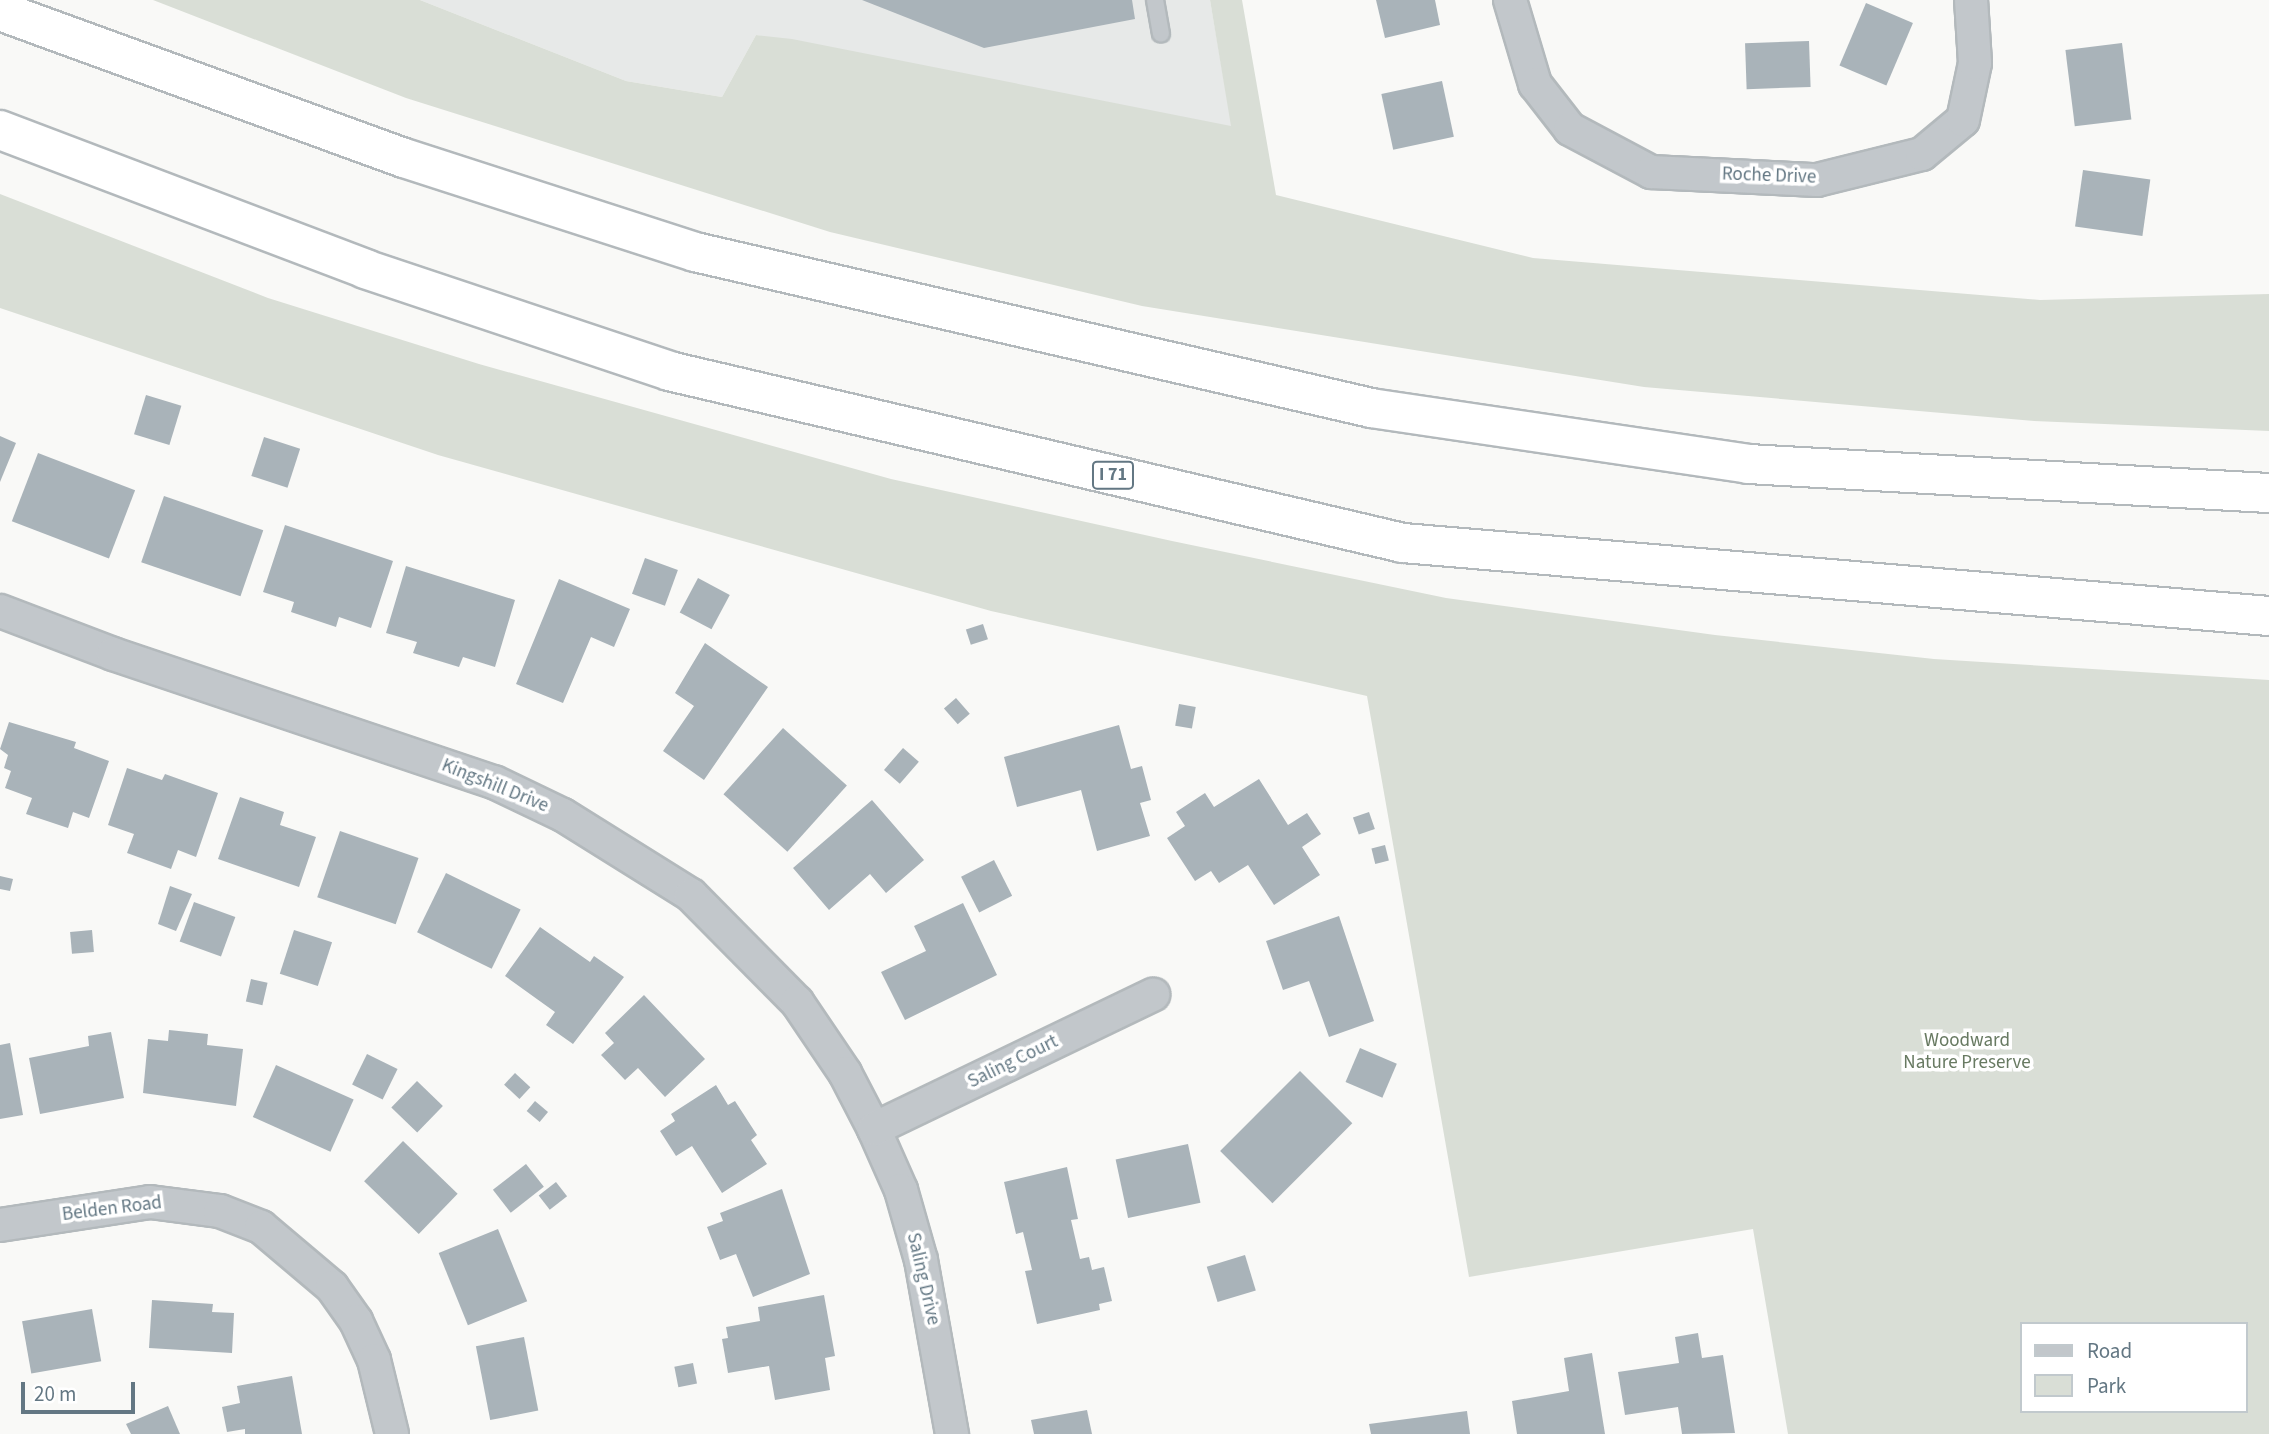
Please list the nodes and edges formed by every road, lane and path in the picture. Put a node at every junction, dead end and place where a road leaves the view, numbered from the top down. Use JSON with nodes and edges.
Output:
{"nodes":[{"id":1,"x":1155,"y":0,"type":"edge"},
{"id":2,"x":1510,"y":0,"type":"edge"},
{"id":3,"x":1971,"y":0,"type":"edge"},
{"id":4,"x":0,"y":12,"type":"edge"},
{"id":5,"x":1161,"y":33,"type":"dead end"},
{"id":6,"x":0,"y":130,"type":"edge"},
{"id":7,"x":2269,"y":493,"type":"edge"},
{"id":8,"x":0,"y":611,"type":"edge"},
{"id":9,"x":2269,"y":617,"type":"edge"},
{"id":10,"x":1153,"y":995,"type":"dead end"},
{"id":11,"x":874,"y":1129,"type":"junction"},
{"id":12,"x":0,"y":1225,"type":"edge"},
{"id":13,"x":392,"y":1434,"type":"edge"},
{"id":14,"x":952,"y":1434,"type":"edge"}],
"edges":[{"from":1,"to":5,"type":"lane"},
{"from":2,"to":3,"type":"street","name":"Roche Drive"},
{"from":4,"to":7,"type":"highway"},
{"from":6,"to":9,"type":"highway","number":"I 71"},
{"from":8,"to":11,"type":"street","name":"Kingshill Drive"},
{"from":10,"to":11,"type":"street","name":"Saling Court"},
{"from":11,"to":14,"type":"street","name":"Saling Drive"},
{"from":12,"to":13,"type":"street","name":"Belden Road"}]}
